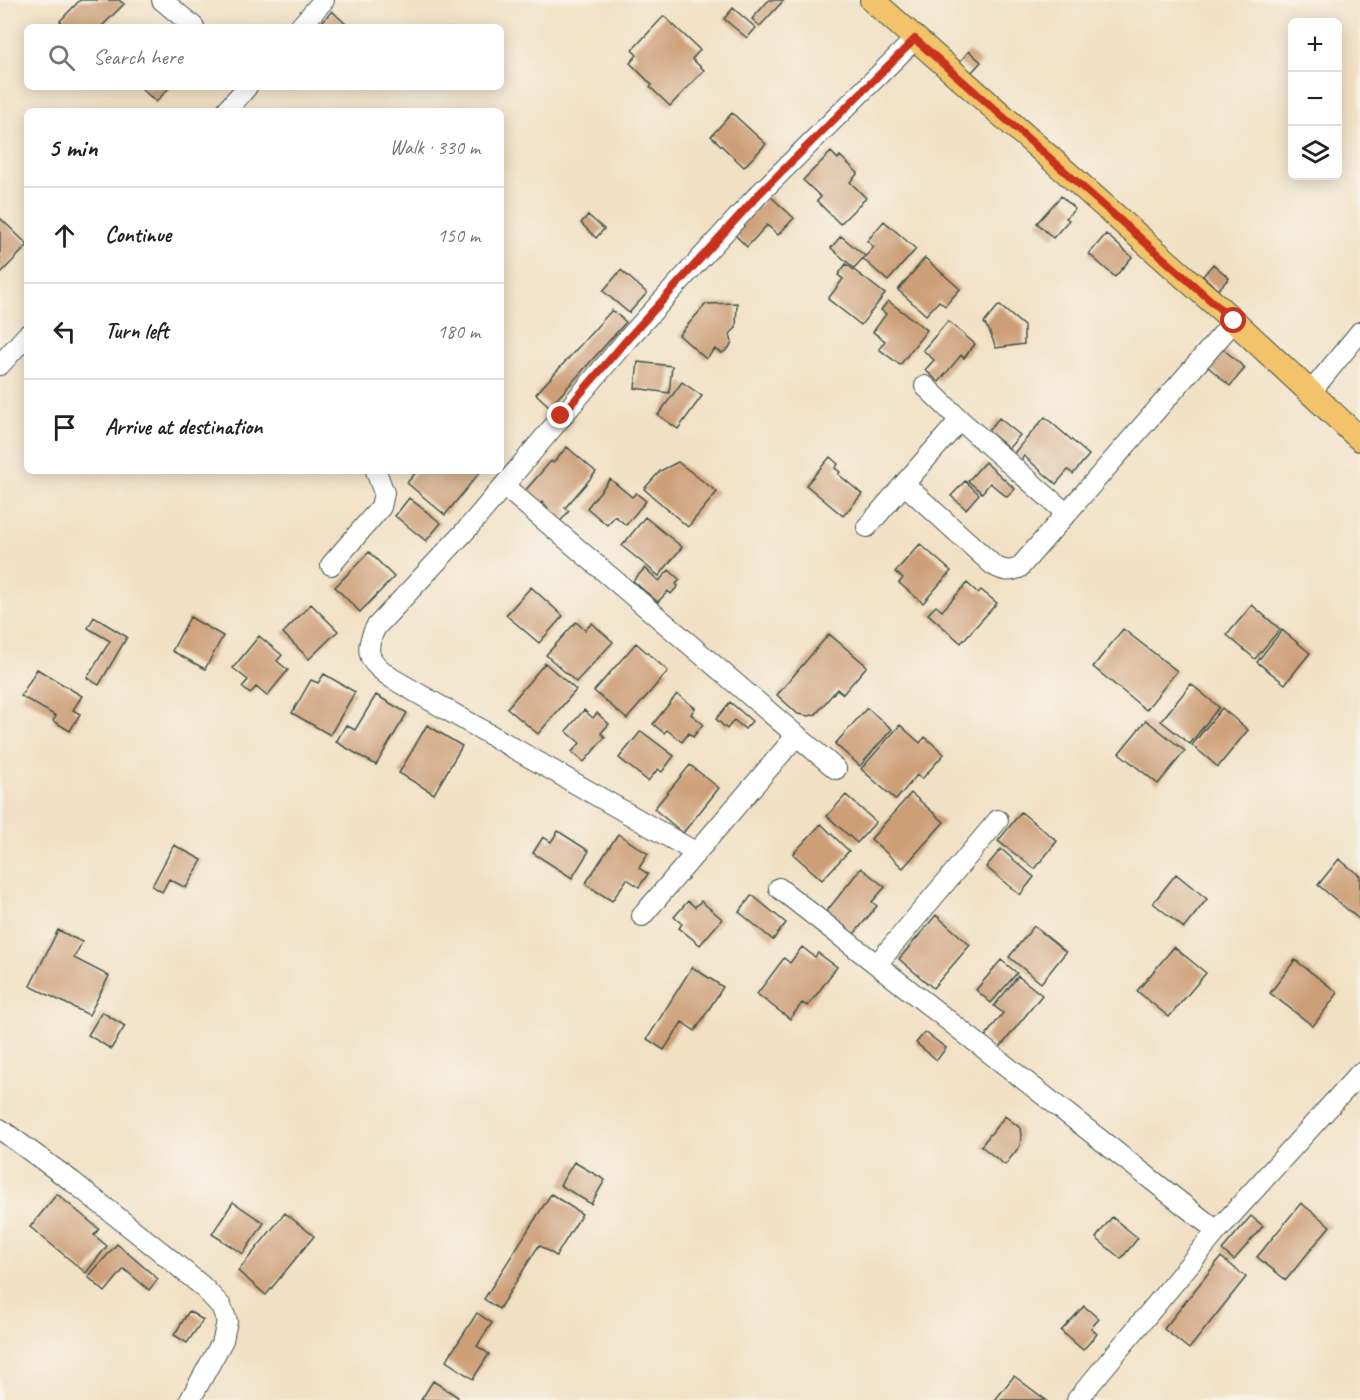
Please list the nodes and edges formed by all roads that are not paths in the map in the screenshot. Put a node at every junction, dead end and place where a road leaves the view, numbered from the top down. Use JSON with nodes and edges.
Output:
{"nodes":[{"id":1,"x":162,"y":0,"type":"edge"},
{"id":2,"x":324,"y":0,"type":"edge"},
{"id":3,"x":872,"y":0,"type":"edge"},
{"id":4,"x":190,"y":24,"type":"edge"},
{"id":5,"x":303,"y":24,"type":"edge"},
{"id":6,"x":915,"y":39,"type":"junction"},
{"id":7,"x":244,"y":90,"type":"edge"},
{"id":8,"x":229,"y":108,"type":"edge"},
{"id":9,"x":1234,"y":321,"type":"junction"},
{"id":10,"x":1360,"y":332,"type":"edge"},
{"id":11,"x":24,"y":338,"type":"edge"},
{"id":12,"x":0,"y":366,"type":"edge"},
{"id":13,"x":925,"y":386,"type":"dead end"},
{"id":14,"x":1310,"y":393,"type":"junction"},
{"id":15,"x":960,"y":420,"type":"junction"},
{"id":16,"x":1360,"y":439,"type":"edge"},
{"id":17,"x":377,"y":474,"type":"edge"},
{"id":18,"x":904,"y":484,"type":"junction"},
{"id":19,"x":504,"y":486,"type":"junction"},
{"id":20,"x":1067,"y":514,"type":"junction"},
{"id":21,"x":867,"y":527,"type":"dead end"},
{"id":22,"x":331,"y":564,"type":"dead end"},
{"id":23,"x":797,"y":735,"type":"junction"},
{"id":24,"x":836,"y":769,"type":"dead end"},
{"id":25,"x":998,"y":820,"type":"dead end"},
{"id":26,"x":695,"y":852,"type":"junction"},
{"id":27,"x":779,"y":888,"type":"dead end"},
{"id":28,"x":642,"y":916,"type":"dead end"},
{"id":29,"x":877,"y":964,"type":"junction"},
{"id":30,"x":1360,"y":1073,"type":"edge"},
{"id":31,"x":0,"y":1129,"type":"edge"},
{"id":32,"x":1217,"y":1231,"type":"junction"},
{"id":33,"x":190,"y":1400,"type":"edge"},
{"id":34,"x":1077,"y":1400,"type":"edge"}],
"edges":[{"from":1,"to":4,"type":"street"},
{"from":2,"to":5,"type":"street"},
{"from":3,"to":6,"type":"main road"},
{"from":6,"to":9,"type":"main road"},
{"from":6,"to":19,"type":"street"},
{"from":7,"to":8,"type":"street"},
{"from":9,"to":14,"type":"main road"},
{"from":9,"to":20,"type":"street"},
{"from":10,"to":14,"type":"street"},
{"from":11,"to":12,"type":"street"},
{"from":13,"to":15,"type":"street"},
{"from":14,"to":16,"type":"main road"},
{"from":15,"to":18,"type":"street"},
{"from":15,"to":20,"type":"street"},
{"from":17,"to":22,"type":"street"},
{"from":18,"to":20,"type":"street"},
{"from":18,"to":21,"type":"street"},
{"from":19,"to":23,"type":"street"},
{"from":19,"to":26,"type":"street"},
{"from":23,"to":24,"type":"street"},
{"from":23,"to":26,"type":"street"},
{"from":25,"to":29,"type":"street"},
{"from":26,"to":28,"type":"street"},
{"from":27,"to":29,"type":"street"},
{"from":29,"to":32,"type":"street"},
{"from":30,"to":32,"type":"street"},
{"from":31,"to":33,"type":"street"},
{"from":32,"to":34,"type":"street"}]}
